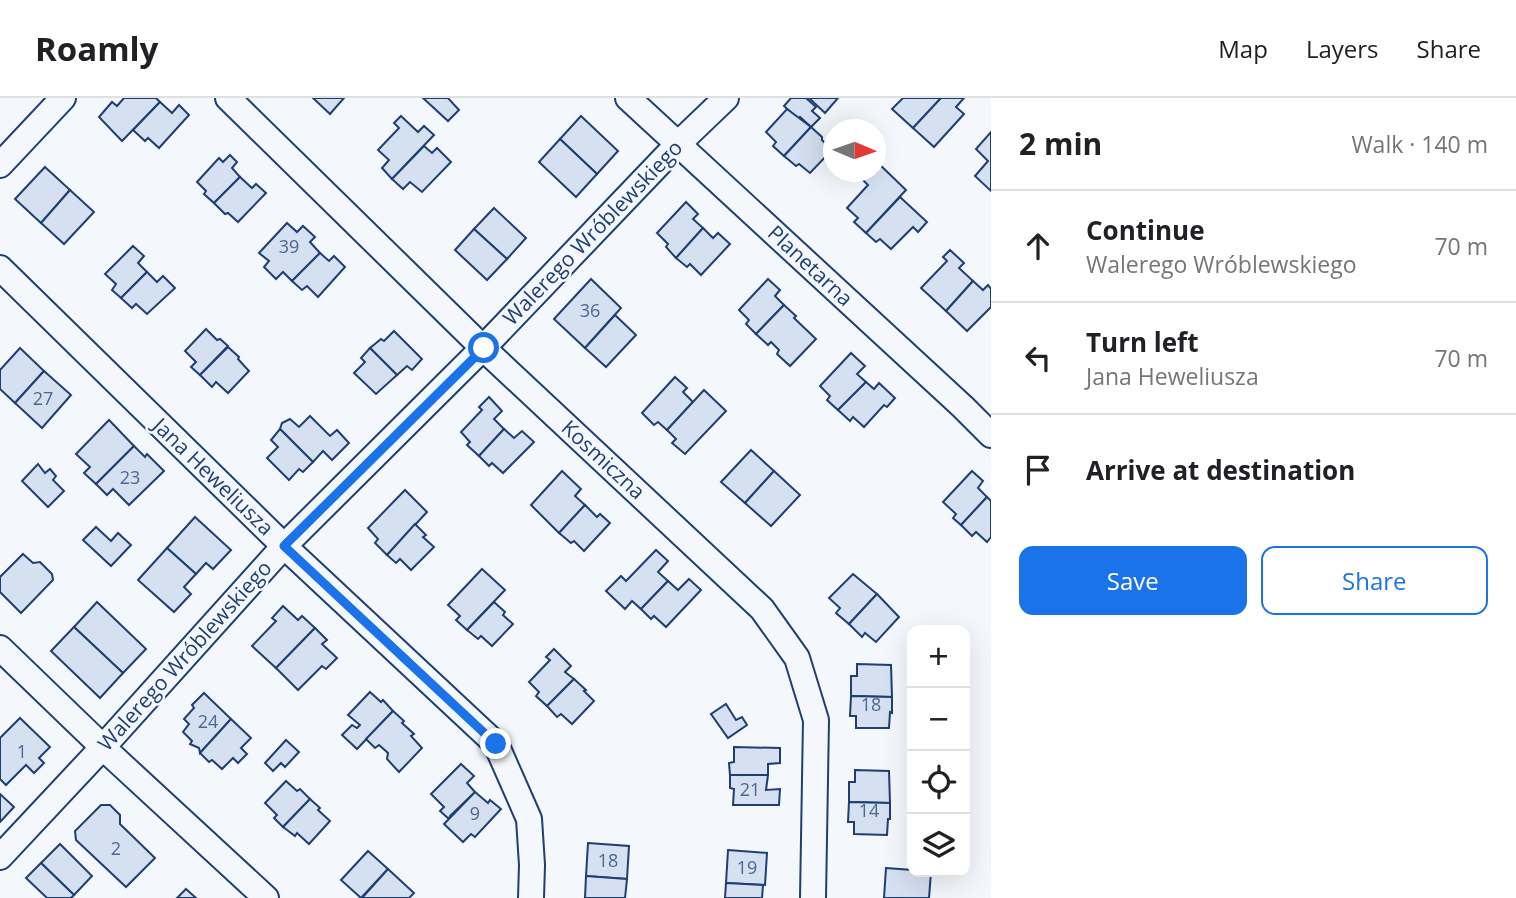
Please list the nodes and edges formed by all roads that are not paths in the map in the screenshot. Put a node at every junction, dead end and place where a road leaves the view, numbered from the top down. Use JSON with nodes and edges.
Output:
{"nodes":[{"id":1,"x":63,"y":98,"type":"edge"},
{"id":2,"x":228,"y":98,"type":"edge"},
{"id":3,"x":628,"y":98,"type":"edge"},
{"id":4,"x":726,"y":98,"type":"edge"},
{"id":5,"x":678,"y":144,"type":"junction"},
{"id":6,"x":0,"y":165,"type":"edge"},
{"id":7,"x":0,"y":268,"type":"edge"},
{"id":8,"x":484,"y":348,"type":"junction"},
{"id":9,"x":991,"y":435,"type":"edge"},
{"id":10,"x":284,"y":546,"type":"junction"},
{"id":11,"x":0,"y":648,"type":"edge"},
{"id":12,"x":107,"y":751,"type":"junction"},
{"id":13,"x":0,"y":857,"type":"edge"},
{"id":14,"x":266,"y":898,"type":"edge"},
{"id":15,"x":531,"y":898,"type":"edge"},
{"id":16,"x":813,"y":898,"type":"edge"}],
"edges":[{"from":1,"to":6,"type":"street"},
{"from":2,"to":8,"type":"street","name":"Kosmiczna"},
{"from":3,"to":5,"type":"street","name":"Planetarna"},
{"from":4,"to":5,"type":"street","name":"Walerego Wróblewskiego"},
{"from":5,"to":8,"type":"street","name":"Walerego Wróblewskiego"},
{"from":5,"to":9,"type":"street","name":"Planetarna"},
{"from":7,"to":10,"type":"street","name":"Jana Heweliusza"},
{"from":8,"to":10,"type":"street","name":"Walerego Wróblewskiego"},
{"from":8,"to":16,"type":"street","name":"Kosmiczna"},
{"from":10,"to":12,"type":"street","name":"Walerego Wróblewskiego"},
{"from":10,"to":15,"type":"street","name":"Jana Heweliusza"},
{"from":11,"to":12,"type":"street"},
{"from":12,"to":13,"type":"street","name":"Walerego Wróblewskiego"},
{"from":12,"to":14,"type":"street","name":"Walerego Wróblewskiego"}]}
